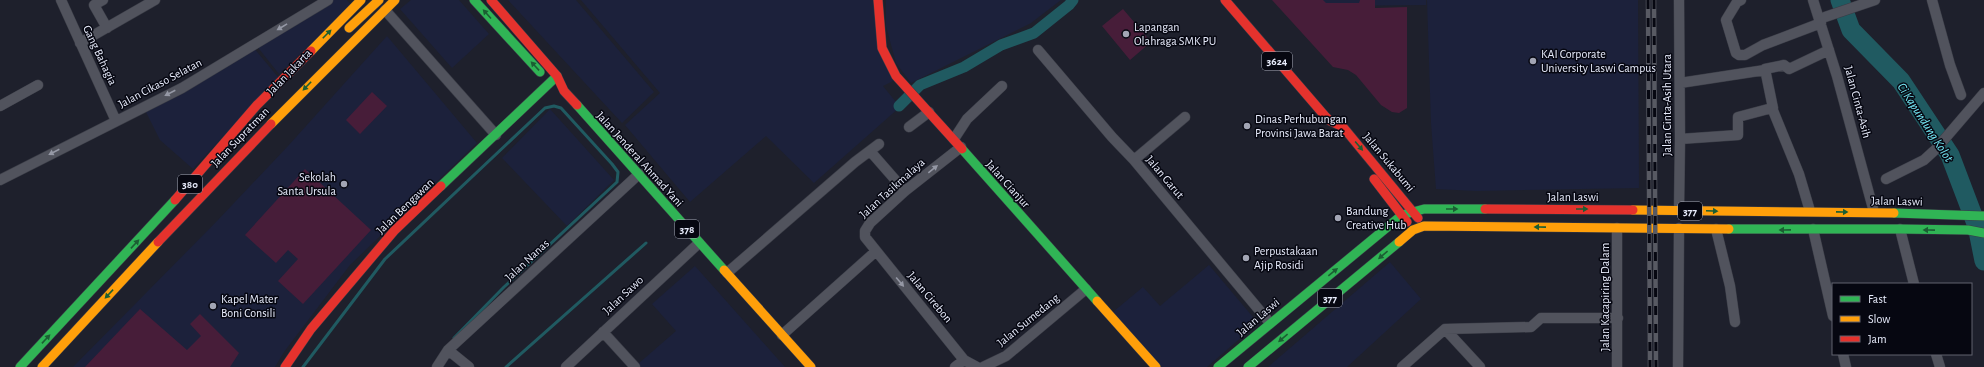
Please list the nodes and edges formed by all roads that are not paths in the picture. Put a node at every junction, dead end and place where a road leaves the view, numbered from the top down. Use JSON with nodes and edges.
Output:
{"nodes":[{"id":1,"x":61,"y":0,"type":"edge"},
{"id":2,"x":103,"y":0,"type":"edge"},
{"id":3,"x":155,"y":0,"type":"edge"},
{"id":4,"x":328,"y":0,"type":"edge"},
{"id":5,"x":361,"y":0,"type":"edge"},
{"id":6,"x":379,"y":0,"type":"edge"},
{"id":7,"x":395,"y":0,"type":"edge"},
{"id":8,"x":474,"y":0,"type":"edge"},
{"id":9,"x":491,"y":0,"type":"edge"},
{"id":10,"x":878,"y":0,"type":"edge"},
{"id":11,"x":1225,"y":0,"type":"edge"},
{"id":12,"x":1679,"y":0,"type":"edge"},
{"id":13,"x":1741,"y":0,"type":"edge"},
{"id":14,"x":1813,"y":0,"type":"edge"},
{"id":15,"x":1874,"y":0,"type":"edge"},
{"id":16,"x":1932,"y":0,"type":"edge"},
{"id":17,"x":385,"y":10,"type":"junction"},
{"id":18,"x":1823,"y":20,"type":"junction"},
{"id":19,"x":107,"y":28,"type":"junction"},
{"id":20,"x":341,"y":36,"type":"dead end"},
{"id":21,"x":80,"y":44,"type":"junction"},
{"id":22,"x":1038,"y":50,"type":"dead end"},
{"id":23,"x":1829,"y":50,"type":"junction"},
{"id":24,"x":1765,"y":70,"type":"junction"},
{"id":25,"x":557,"y":76,"type":"junction"},
{"id":26,"x":550,"y":83,"type":"junction"},
{"id":27,"x":1680,"y":83,"type":"junction"},
{"id":28,"x":38,"y":85,"type":"dead end"},
{"id":29,"x":1002,"y":86,"type":"dead end"},
{"id":30,"x":564,"y":91,"type":"junction"},
{"id":31,"x":1984,"y":93,"type":"edge"},
{"id":32,"x":1961,"y":95,"type":"dead end"},
{"id":33,"x":0,"y":106,"type":"edge"},
{"id":34,"x":1772,"y":108,"type":"junction"},
{"id":35,"x":929,"y":112,"type":"junction"},
{"id":36,"x":1185,"y":117,"type":"dead end"},
{"id":37,"x":116,"y":121,"type":"junction"},
{"id":38,"x":1330,"y":121,"type":"junction"},
{"id":39,"x":909,"y":128,"type":"dead end"},
{"id":40,"x":1335,"y":134,"type":"dead end"},
{"id":41,"x":496,"y":135,"type":"junction"},
{"id":42,"x":954,"y":139,"type":"junction"},
{"id":43,"x":1680,"y":140,"type":"junction"},
{"id":44,"x":879,"y":144,"type":"dead end"},
{"id":45,"x":237,"y":146,"type":"dead end"},
{"id":46,"x":961,"y":147,"type":"junction"},
{"id":47,"x":870,"y":151,"type":"junction"},
{"id":48,"x":1134,"y":160,"type":"junction"},
{"id":49,"x":1361,"y":164,"type":"dead end"},
{"id":50,"x":638,"y":174,"type":"junction"},
{"id":51,"x":1886,"y":179,"type":"dead end"},
{"id":52,"x":0,"y":180,"type":"edge"},
{"id":53,"x":905,"y":191,"type":"junction"},
{"id":54,"x":193,"y":204,"type":"junction"},
{"id":55,"x":1414,"y":210,"type":"junction"},
{"id":56,"x":1678,"y":210,"type":"junction"},
{"id":57,"x":1810,"y":211,"type":"junction"},
{"id":58,"x":1874,"y":212,"type":"junction"},
{"id":59,"x":1402,"y":215,"type":"junction"},
{"id":60,"x":1984,"y":216,"type":"edge"},
{"id":61,"x":1424,"y":226,"type":"junction"},
{"id":62,"x":1617,"y":228,"type":"junction"},
{"id":63,"x":1679,"y":228,"type":"junction"},
{"id":64,"x":1716,"y":229,"type":"junction"},
{"id":65,"x":1812,"y":229,"type":"junction"},
{"id":66,"x":1900,"y":229,"type":"junction"},
{"id":67,"x":1413,"y":230,"type":"junction"},
{"id":68,"x":1984,"y":232,"type":"edge"},
{"id":69,"x":699,"y":243,"type":"junction"},
{"id":70,"x":875,"y":252,"type":"junction"},
{"id":71,"x":727,"y":273,"type":"junction"},
{"id":72,"x":1914,"y":283,"type":"edge"},
{"id":73,"x":1086,"y":289,"type":"junction"},
{"id":74,"x":1832,"y":312,"type":"edge"},
{"id":75,"x":1618,"y":318,"type":"junction"},
{"id":76,"x":1735,"y":322,"type":"dead end"},
{"id":77,"x":1270,"y":323,"type":"junction"},
{"id":78,"x":1445,"y":329,"type":"junction"},
{"id":79,"x":603,"y":332,"type":"junction"},
{"id":80,"x":782,"y":335,"type":"junction"},
{"id":81,"x":448,"y":350,"type":"junction"},
{"id":82,"x":1843,"y":355,"type":"edge"},
{"id":83,"x":1936,"y":355,"type":"edge"},
{"id":84,"x":964,"y":360,"type":"junction"},
{"id":85,"x":20,"y":367,"type":"edge"},
{"id":86,"x":42,"y":367,"type":"edge"},
{"id":87,"x":285,"y":367,"type":"edge"},
{"id":88,"x":437,"y":367,"type":"edge"},
{"id":89,"x":468,"y":367,"type":"edge"},
{"id":90,"x":566,"y":367,"type":"edge"},
{"id":91,"x":635,"y":367,"type":"edge"},
{"id":92,"x":811,"y":367,"type":"edge"},
{"id":93,"x":955,"y":367,"type":"edge"},
{"id":94,"x":977,"y":367,"type":"edge"},
{"id":95,"x":983,"y":367,"type":"edge"},
{"id":96,"x":1156,"y":367,"type":"edge"},
{"id":97,"x":1218,"y":367,"type":"edge"},
{"id":98,"x":1248,"y":367,"type":"edge"},
{"id":99,"x":1402,"y":367,"type":"edge"},
{"id":100,"x":1480,"y":367,"type":"edge"},
{"id":101,"x":1617,"y":367,"type":"edge"},
{"id":102,"x":1678,"y":367,"type":"edge"},
{"id":103,"x":1846,"y":367,"type":"edge"},
{"id":104,"x":1940,"y":367,"type":"edge"}],
"edges":[{"from":1,"to":21,"type":"street","name":"Gang Bahagia"},
{"from":2,"to":19,"type":"street"},
{"from":3,"to":19,"type":"street"},
{"from":4,"to":37,"type":"street","name":"Jalan Cikaso Selatan","one_way":true},
{"from":85,"to":5,"type":"main road","name":"Jalan Supratman","number":"380","one_way":true},
{"from":6,"to":20,"type":"main road"},
{"from":7,"to":17,"type":"main road","name":"Jalan Supratman","number":"380"},
{"from":26,"to":8,"type":"main road","name":"Jalan Jenderal Ahmad Yani","number":"378","one_way":true},
{"from":9,"to":25,"type":"main road","name":"Jalan Jenderal Ahmad Yani"},
{"from":10,"to":35,"type":"main road","name":"Jalan Cianjur"},
{"from":11,"to":38,"type":"main road","name":"Jalan Sukabumi","number":"3624"},
{"from":12,"to":27,"type":"street","name":"Jalan Cinta-Asih Utara"},
{"from":13,"to":18,"type":"street"},
{"from":14,"to":18,"type":"street","name":"Jalan Cinta-Asih"},
{"from":15,"to":18,"type":"street"},
{"from":16,"to":32,"type":"street"},
{"from":17,"to":41,"type":"street"},
{"from":17,"to":54,"type":"main road","name":"Jalan Supratman","number":"380","one_way":true},
{"from":18,"to":23,"type":"street","name":"Jalan Cinta-Asih"},
{"from":19,"to":21,"type":"street"},
{"from":21,"to":37,"type":"street","name":"Gang Bahagia"},
{"from":22,"to":48,"type":"street","name":"Jalan Garut"},
{"from":23,"to":24,"type":"street"},
{"from":23,"to":58,"type":"street","name":"Jalan Cinta-Asih"},
{"from":24,"to":27,"type":"street"},
{"from":24,"to":34,"type":"street"},
{"from":25,"to":26,"type":"main road","name":"Jalan Bengawan"},
{"from":25,"to":30,"type":"main road","name":"Jalan Jenderal Ahmad Yani"},
{"from":26,"to":30,"type":"main road","name":"Jalan Jenderal Ahmad Yani","number":"378"},
{"from":26,"to":41,"type":"main road","name":"Jalan Bengawan"},
{"from":27,"to":43,"type":"street","name":"Jalan Cinta-Asih Utara"},
{"from":28,"to":33,"type":"street"},
{"from":29,"to":42,"type":"street"},
{"from":30,"to":50,"type":"main road","name":"Jalan Jenderal Ahmad Yani","number":"378"},
{"from":31,"to":51,"type":"street"},
{"from":34,"to":43,"type":"street"},
{"from":34,"to":57,"type":"street"},
{"from":35,"to":39,"type":"street"},
{"from":35,"to":42,"type":"main road","name":"Jalan Cianjur"},
{"from":36,"to":48,"type":"street"},
{"from":37,"to":52,"type":"street","name":"Jalan Cikaso Selatan","one_way":true},
{"from":38,"to":40,"type":"main road","name":"Jalan Sukabumi","number":"3624"},
{"from":38,"to":55,"type":"main road","name":"Jalan Sukabumi","number":"3624","one_way":true},
{"from":41,"to":87,"type":"main road","name":"Jalan Bengawan"},
{"from":42,"to":46,"type":"main road","name":"Jalan Cianjur"},
{"from":43,"to":56,"type":"street","name":"Jalan Cinta-Asih Utara"},
{"from":44,"to":47,"type":"street"},
{"from":45,"to":54,"type":"main road"},
{"from":53,"to":46,"type":"street","name":"Jalan Tasikmalaya","one_way":true},
{"from":46,"to":73,"type":"main road","name":"Jalan Cianjur"},
{"from":47,"to":53,"type":"street"},
{"from":47,"to":71,"type":"street"},
{"from":48,"to":77,"type":"street","name":"Jalan Garut"},
{"from":49,"to":59,"type":"main road","name":"Jalan Sukabumi"},
{"from":50,"to":69,"type":"main road","name":"Jalan Jenderal Ahmad Yani","number":"378"},
{"from":50,"to":81,"type":"street","name":"Jalan Nanas"},
{"from":53,"to":70,"type":"street","name":"Jalan Tasikmalaya"},
{"from":54,"to":86,"type":"main road","name":"Jalan Supratman","number":"380","one_way":true},
{"from":55,"to":56,"type":"main road","name":"Jalan Laswi","number":"377","one_way":true},
{"from":55,"to":59,"type":"main road","name":"Jalan Laswi","number":"377"},
{"from":55,"to":61,"type":"main road","name":"Jalan Sukabumi","number":"3624"},
{"from":56,"to":57,"type":"main road","name":"Jalan Laswi","number":"377","one_way":true},
{"from":57,"to":58,"type":"main road","name":"Jalan Laswi","number":"377","one_way":true},
{"from":58,"to":60,"type":"main road","name":"Jalan Laswi","number":"377"},
{"from":59,"to":67,"type":"main road","name":"Jalan Sukabumi"},
{"from":77,"to":59,"type":"main road","name":"Jalan Laswi","number":"377","one_way":true},
{"from":62,"to":61,"type":"main road","number":"377","one_way":true},
{"from":61,"to":67,"type":"main road","number":"377"},
{"from":62,"to":63,"type":"main road","number":"377"},
{"from":62,"to":75,"type":"street","name":"Jalan Kacapiring Dalam"},
{"from":63,"to":64,"type":"main road","number":"377"},
{"from":63,"to":102,"type":"street"},
{"from":65,"to":64,"type":"main road","number":"377","one_way":true},
{"from":64,"to":76,"type":"street"},
{"from":65,"to":66,"type":"main road","number":"377"},
{"from":65,"to":74,"type":"street"},
{"from":68,"to":66,"type":"main road","number":"377","one_way":true},
{"from":66,"to":72,"type":"street"},
{"from":67,"to":98,"type":"main road","number":"377","one_way":true},
{"from":69,"to":71,"type":"main road","name":"Jalan Jenderal Ahmad Yani","number":"378"},
{"from":69,"to":79,"type":"street","name":"Jalan Sawo"},
{"from":70,"to":80,"type":"street"},
{"from":70,"to":84,"type":"street","name":"Jalan Cirebon","one_way":true},
{"from":71,"to":80,"type":"main road","name":"Jalan Jenderal Ahmad Yani","number":"378"},
{"from":73,"to":95,"type":"street","name":"Jalan Sumedang"},
{"from":73,"to":96,"type":"main road","name":"Jalan Cianjur"},
{"from":75,"to":78,"type":"street"},
{"from":75,"to":101,"type":"street","name":"Jalan Kacapiring Dalam"},
{"from":77,"to":97,"type":"main road","name":"Jalan Laswi","number":"377"},
{"from":78,"to":99,"type":"street"},
{"from":78,"to":100,"type":"street"},
{"from":79,"to":90,"type":"street","name":"Jalan Sawo"},
{"from":79,"to":91,"type":"street"},
{"from":80,"to":92,"type":"main road","name":"Jalan Jenderal Ahmad Yani","number":"378"},
{"from":81,"to":88,"type":"street","name":"Jalan Nanas"},
{"from":81,"to":89,"type":"street"},
{"from":82,"to":103,"type":"street"},
{"from":83,"to":104,"type":"street"},
{"from":84,"to":93,"type":"street"},
{"from":84,"to":94,"type":"street"}]}
